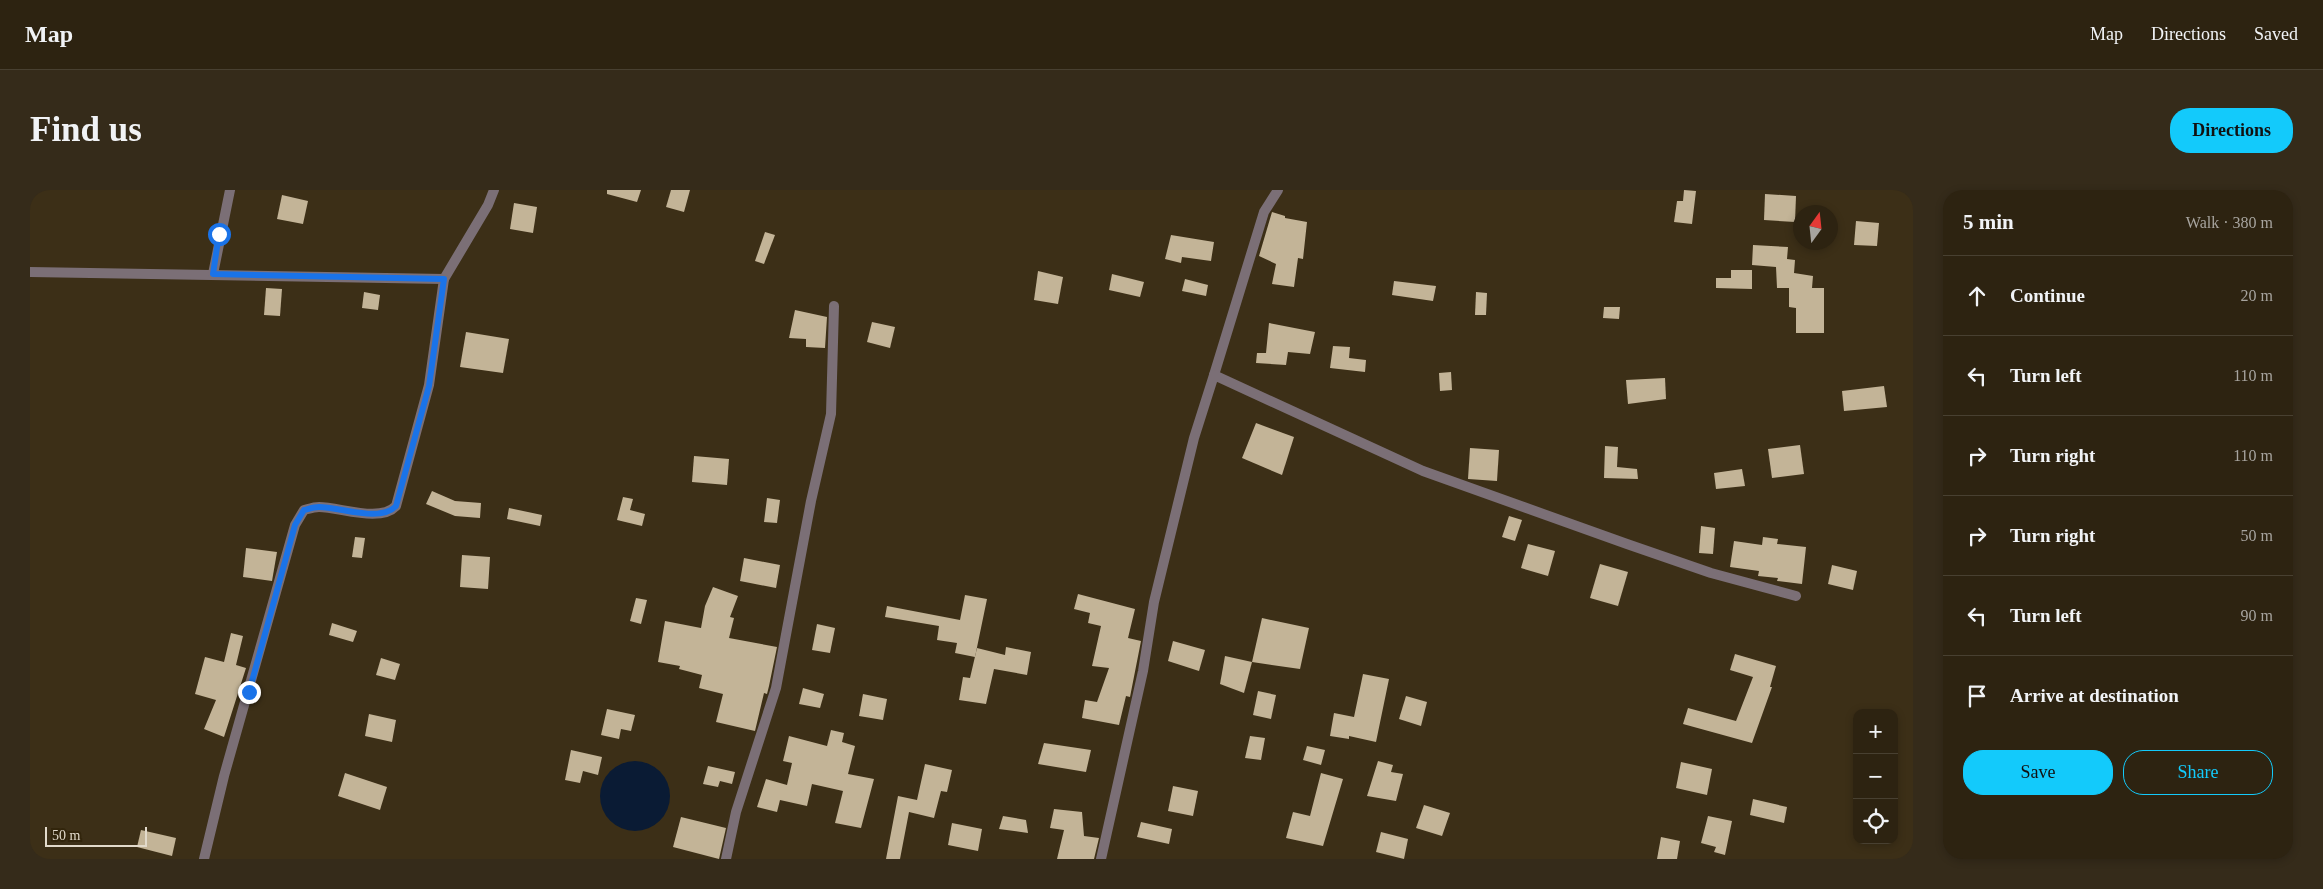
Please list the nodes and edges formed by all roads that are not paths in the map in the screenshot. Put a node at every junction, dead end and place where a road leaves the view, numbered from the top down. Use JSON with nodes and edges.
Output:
{"nodes":[{"id":1,"x":230,"y":190,"type":"edge"},
{"id":2,"x":494,"y":190,"type":"edge"},
{"id":3,"x":1278,"y":190,"type":"edge"},
{"id":4,"x":30,"y":272,"type":"edge"},
{"id":5,"x":213,"y":274,"type":"junction"},
{"id":6,"x":444,"y":279,"type":"junction"},
{"id":7,"x":834,"y":306,"type":"dead end"},
{"id":8,"x":1214,"y":375,"type":"junction"},
{"id":9,"x":1796,"y":596,"type":"dead end"},
{"id":10,"x":204,"y":859,"type":"edge"},
{"id":11,"x":726,"y":859,"type":"edge"},
{"id":12,"x":1101,"y":859,"type":"edge"}],
"edges":[{"from":1,"to":5,"type":"street"},
{"from":2,"to":6,"type":"street"},
{"from":3,"to":8,"type":"street"},
{"from":4,"to":5,"type":"street"},
{"from":5,"to":6,"type":"street"},
{"from":6,"to":10,"type":"street"},
{"from":7,"to":11,"type":"street"},
{"from":8,"to":9,"type":"street"},
{"from":8,"to":12,"type":"street"}]}
